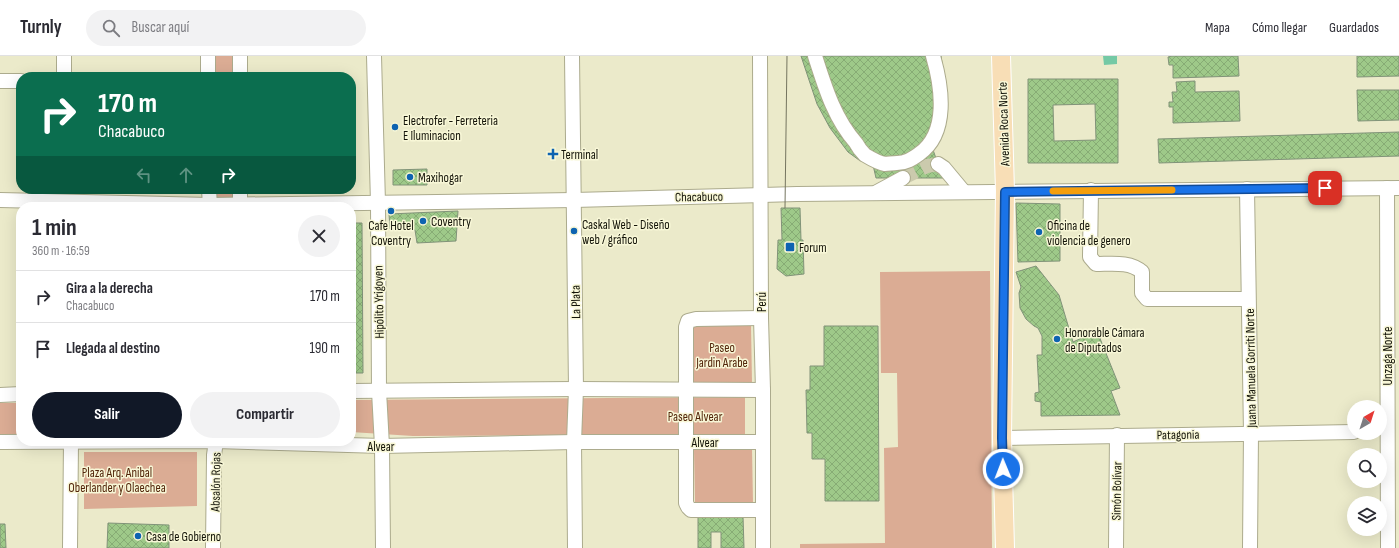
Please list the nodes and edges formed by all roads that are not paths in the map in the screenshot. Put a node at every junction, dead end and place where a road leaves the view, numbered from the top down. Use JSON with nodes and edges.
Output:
{"nodes":[{"id":1,"x":64,"y":56,"type":"edge"},
{"id":2,"x":208,"y":56,"type":"edge"},
{"id":3,"x":240,"y":56,"type":"edge"},
{"id":4,"x":374,"y":56,"type":"edge"},
{"id":5,"x":572,"y":56,"type":"edge"},
{"id":6,"x":760,"y":56,"type":"edge"},
{"id":7,"x":815,"y":56,"type":"edge"},
{"id":8,"x":933,"y":56,"type":"edge"},
{"id":9,"x":1001,"y":56,"type":"edge"},
{"id":10,"x":64,"y":72,"type":"edge"},
{"id":11,"x":208,"y":72,"type":"edge"},
{"id":12,"x":240,"y":72,"type":"edge"},
{"id":13,"x":16,"y":81,"type":"edge"},
{"id":14,"x":0,"y":82,"type":"edge"},
{"id":15,"x":938,"y":164,"type":"dead end"},
{"id":16,"x":903,"y":178,"type":"tunnel mouth"},
{"id":17,"x":1393,"y":188,"type":"edge"},
{"id":18,"x":1247,"y":189,"type":"junction"},
{"id":19,"x":1091,"y":190,"type":"junction"},
{"id":20,"x":964,"y":192,"type":"junction"},
{"id":21,"x":1005,"y":192,"type":"junction"},
{"id":22,"x":875,"y":193,"type":"junction"},
{"id":23,"x":760,"y":195,"type":"junction"},
{"id":24,"x":66,"y":199,"type":"edge"},
{"id":25,"x":0,"y":200,"type":"edge"},
{"id":26,"x":574,"y":200,"type":"junction"},
{"id":27,"x":128,"y":202,"type":"edge"},
{"id":28,"x":356,"y":203,"type":"edge"},
{"id":29,"x":378,"y":203,"type":"junction"},
{"id":30,"x":1248,"y":299,"type":"junction"},
{"id":31,"x":761,"y":318,"type":"junction"},
{"id":32,"x":576,"y":389,"type":"junction"},
{"id":33,"x":379,"y":390,"type":"junction"},
{"id":34,"x":686,"y":390,"type":"junction"},
{"id":35,"x":763,"y":390,"type":"junction"},
{"id":36,"x":356,"y":391,"type":"edge"},
{"id":37,"x":0,"y":394,"type":"edge"},
{"id":38,"x":16,"y":394,"type":"edge"},
{"id":39,"x":1347,"y":432,"type":"edge"},
{"id":40,"x":1389,"y":432,"type":"edge"},
{"id":41,"x":1251,"y":433,"type":"junction"},
{"id":42,"x":1117,"y":435,"type":"junction"},
{"id":43,"x":1002,"y":438,"type":"junction"},
{"id":44,"x":0,"y":442,"type":"edge"},
{"id":45,"x":16,"y":442,"type":"edge"},
{"id":46,"x":574,"y":442,"type":"junction"},
{"id":47,"x":686,"y":442,"type":"junction"},
{"id":48,"x":763,"y":442,"type":"junction"},
{"id":49,"x":356,"y":445,"type":"edge"},
{"id":50,"x":71,"y":446,"type":"edge"},
{"id":51,"x":215,"y":446,"type":"edge"},
{"id":52,"x":382,"y":446,"type":"junction"},
{"id":53,"x":762,"y":510,"type":"junction"},
{"id":54,"x":70,"y":548,"type":"edge"},
{"id":55,"x":214,"y":548,"type":"edge"},
{"id":56,"x":382,"y":548,"type":"edge"},
{"id":57,"x":575,"y":548,"type":"edge"},
{"id":58,"x":763,"y":548,"type":"edge"},
{"id":59,"x":1005,"y":548,"type":"edge"},
{"id":60,"x":1116,"y":548,"type":"edge"},
{"id":61,"x":1250,"y":548,"type":"edge"},
{"id":62,"x":1388,"y":548,"type":"edge"}],
"edges":[{"from":1,"to":10,"type":"street"},
{"from":2,"to":11,"type":"street"},
{"from":3,"to":12,"type":"street"},
{"from":4,"to":29,"type":"street","name":"Hipólito Yrigoyen"},
{"from":5,"to":26,"type":"street","name":"La Plata"},
{"from":6,"to":23,"type":"street","name":"Perú"},
{"from":7,"to":8,"type":"street"},
{"from":9,"to":21,"type":"main road","name":"Avenida Roca Norte"},
{"from":13,"to":14,"type":"street"},
{"from":15,"to":20,"type":"street"},
{"from":16,"to":22,"type":"street"},
{"from":17,"to":18,"type":"street","name":"Chacabuco"},
{"from":17,"to":40,"type":"street","name":"Unzaga Norte"},
{"from":18,"to":19,"type":"street","name":"Chacabuco"},
{"from":18,"to":30,"type":"street","name":"Juana Manuela Gorriti Norte"},
{"from":19,"to":21,"type":"street","name":"Chacabuco"},
{"from":19,"to":30,"type":"street"},
{"from":20,"to":21,"type":"street","name":"Chacabuco"},
{"from":20,"to":22,"type":"street","name":"Chacabuco"},
{"from":21,"to":43,"type":"main road","name":"Avenida Roca Norte"},
{"from":22,"to":23,"type":"street","name":"Chacabuco"},
{"from":23,"to":26,"type":"street","name":"Chacabuco"},
{"from":23,"to":31,"type":"street","name":"Perú"},
{"from":24,"to":25,"type":"street","name":"Chacabuco"},
{"from":24,"to":27,"type":"street","name":"Chacabuco"},
{"from":26,"to":29,"type":"street","name":"Chacabuco"},
{"from":26,"to":32,"type":"street","name":"La Plata"},
{"from":28,"to":29,"type":"street","name":"Chacabuco"},
{"from":29,"to":33,"type":"street","name":"Hipólito Yrigoyen"},
{"from":30,"to":41,"type":"street","name":"Juana Manuela Gorriti Norte"},
{"from":31,"to":34,"type":"street"},
{"from":31,"to":35,"type":"street","name":"Perú"},
{"from":32,"to":33,"type":"street"},
{"from":32,"to":34,"type":"street"},
{"from":32,"to":46,"type":"street","name":"La Plata"},
{"from":33,"to":36,"type":"street"},
{"from":33,"to":52,"type":"street","name":"Hipólito Yrigoyen"},
{"from":34,"to":35,"type":"street"},
{"from":34,"to":47,"type":"street"},
{"from":35,"to":48,"type":"street","name":"Perú"},
{"from":37,"to":38,"type":"street"},
{"from":39,"to":41,"type":"street","name":"Patagonia"},
{"from":40,"to":62,"type":"street","name":"Unzaga Norte"},
{"from":41,"to":42,"type":"street","name":"Patagonia"},
{"from":41,"to":61,"type":"street","name":"Juana Manuela Gorriti Norte"},
{"from":42,"to":43,"type":"street","name":"Patagonia"},
{"from":42,"to":60,"type":"street","name":"Simón Bolívar"},
{"from":43,"to":59,"type":"main road","name":"Avenida Roca Norte"},
{"from":44,"to":45,"type":"street","name":"Alvear"},
{"from":46,"to":47,"type":"street","name":"Alvear"},
{"from":46,"to":52,"type":"street","name":"Alvear"},
{"from":46,"to":57,"type":"street","name":"La Plata"},
{"from":47,"to":48,"type":"street","name":"Alvear"},
{"from":47,"to":53,"type":"street"},
{"from":48,"to":53,"type":"street","name":"Perú"},
{"from":49,"to":52,"type":"street","name":"Alvear"},
{"from":50,"to":54,"type":"street"},
{"from":51,"to":55,"type":"street","name":"Absalón Rojas"},
{"from":52,"to":56,"type":"street","name":"Hipólito Yrigoyen"},
{"from":53,"to":58,"type":"street","name":"Perú"}]}
